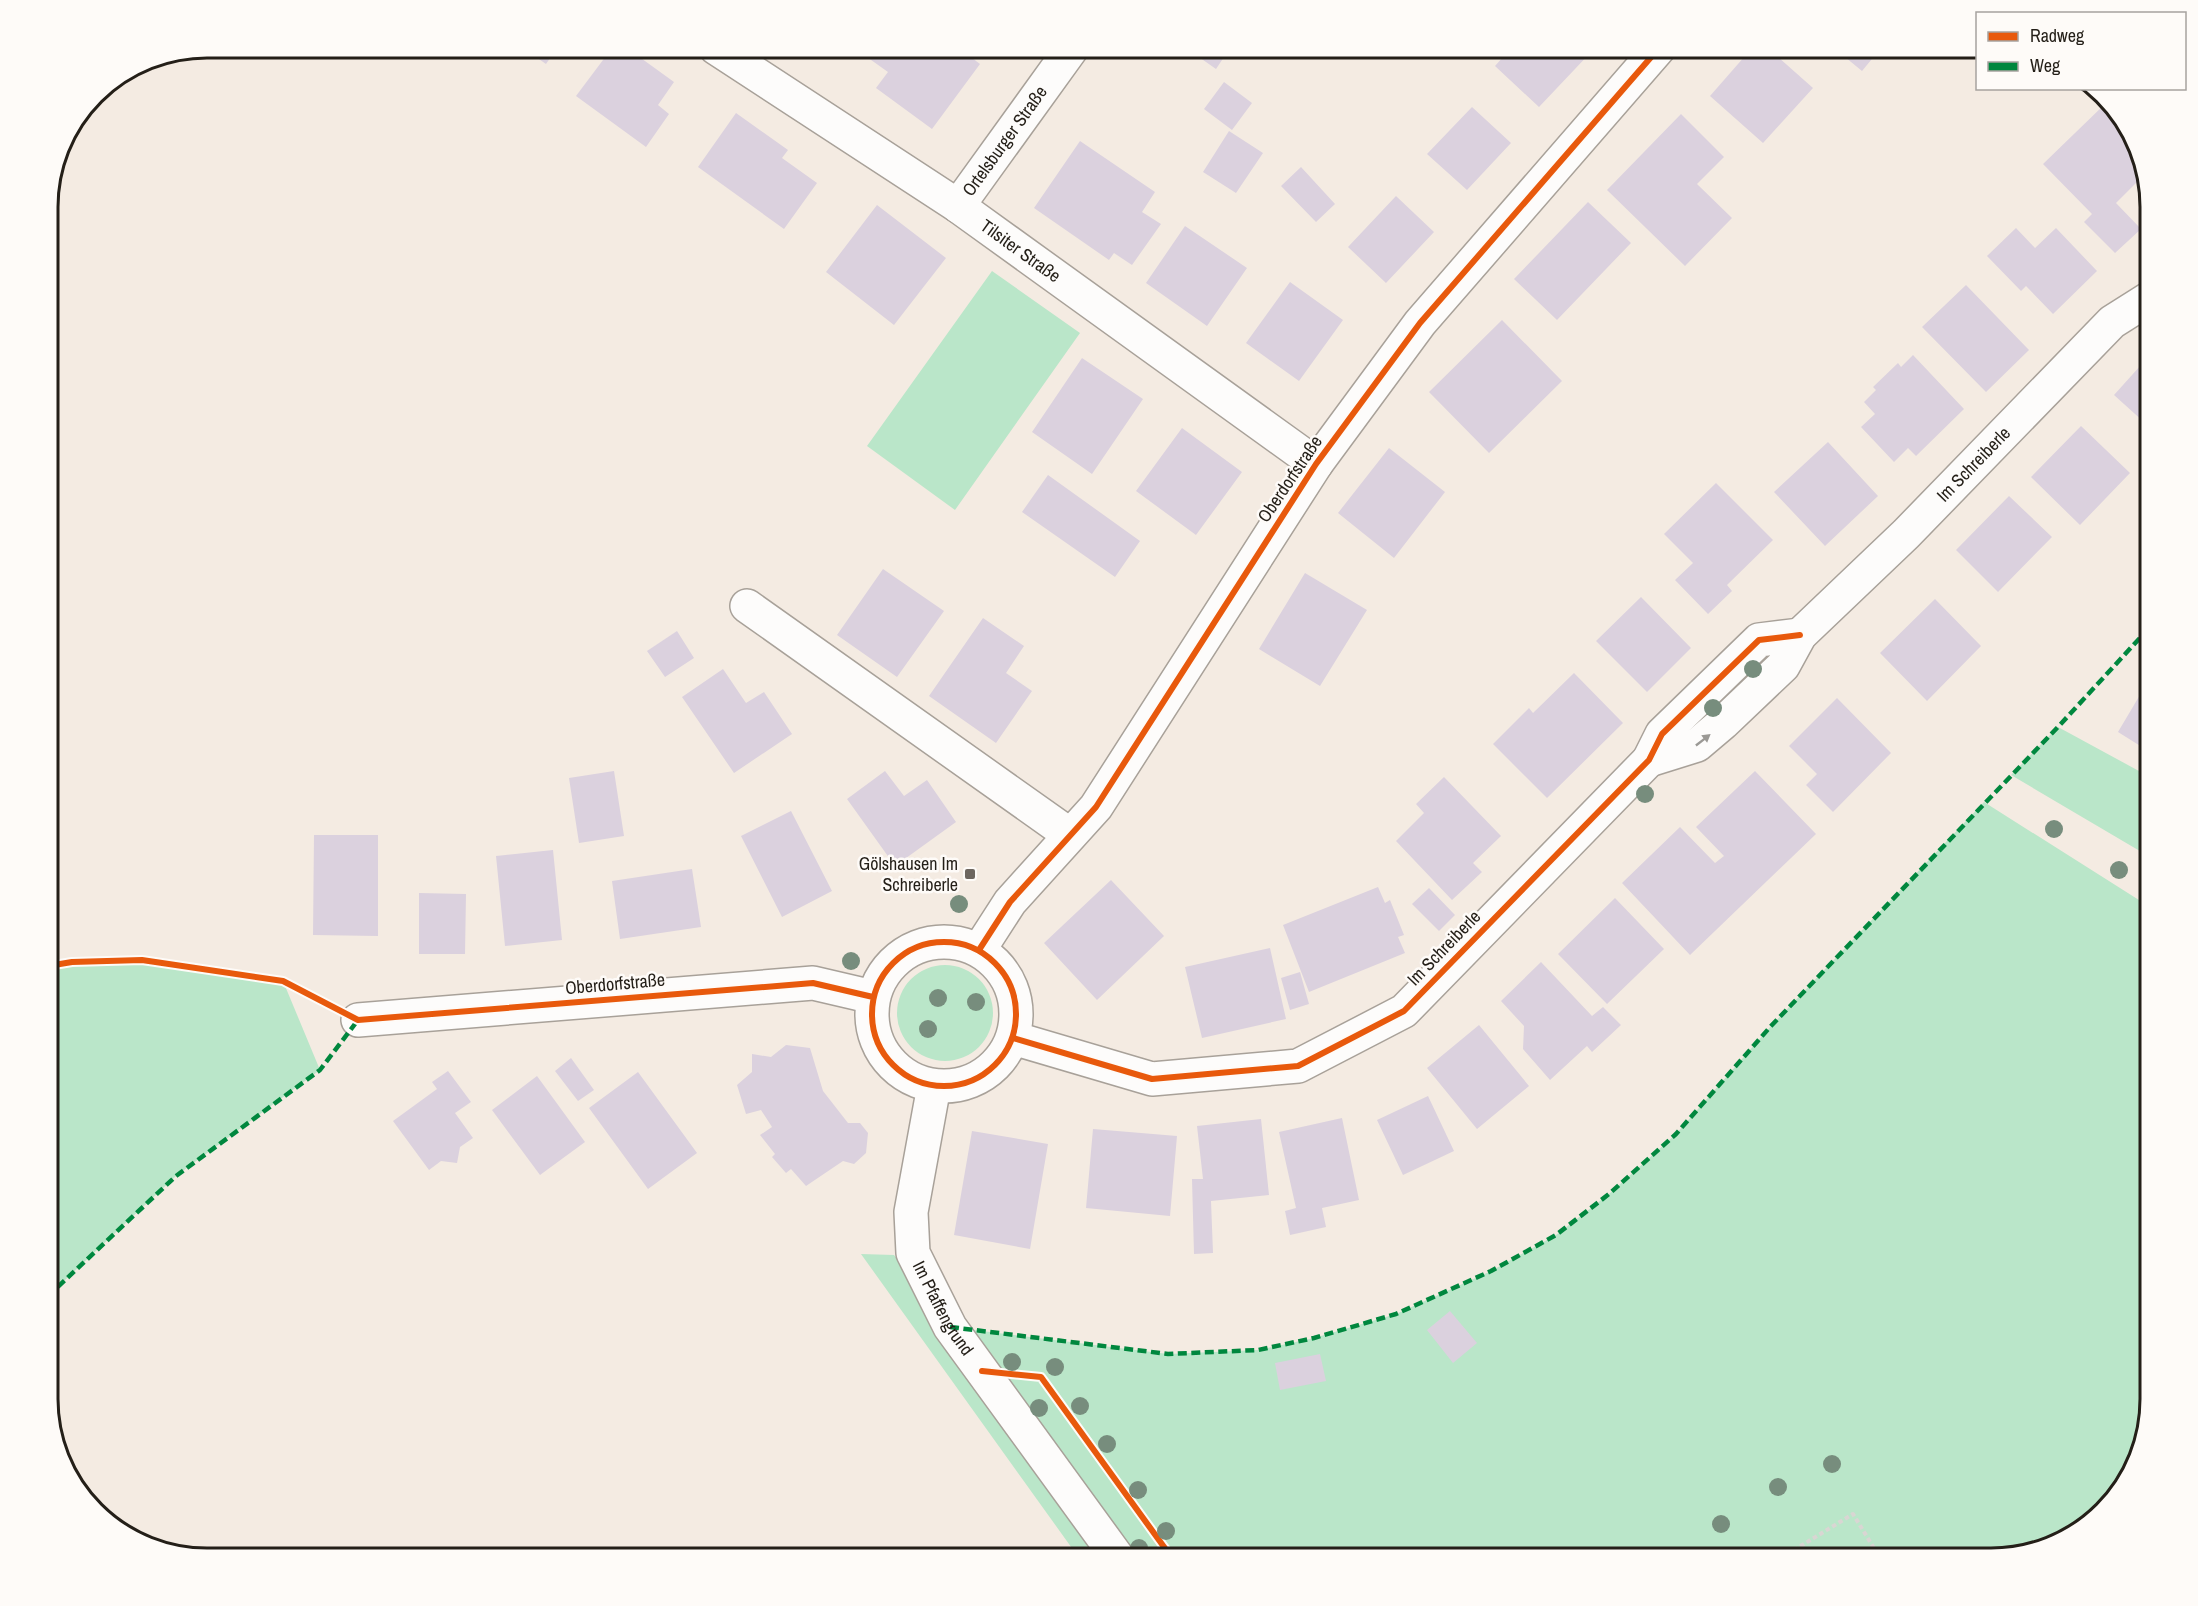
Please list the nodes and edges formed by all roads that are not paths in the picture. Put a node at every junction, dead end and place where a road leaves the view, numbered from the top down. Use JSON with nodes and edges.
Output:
{"nodes":[{"id":1,"x":731,"y":58,"type":"edge"},
{"id":2,"x":1065,"y":58,"type":"edge"},
{"id":3,"x":1650,"y":58,"type":"edge"},
{"id":4,"x":958,"y":206,"type":"junction"},
{"id":5,"x":2140,"y":304,"type":"edge"},
{"id":6,"x":1316,"y":464,"type":"junction"},
{"id":7,"x":747,"y":606,"type":"dead end"},
{"id":8,"x":1070,"y":835,"type":"junction"},
{"id":9,"x":980,"y":950,"type":"junction"},
{"id":10,"x":873,"y":997,"type":"junction"},
{"id":11,"x":358,"y":1020,"type":"dead end"},
{"id":12,"x":1013,"y":1038,"type":"junction"},
{"id":13,"x":934,"y":1086,"type":"junction"},
{"id":14,"x":1111,"y":1548,"type":"edge"}],
"edges":[{"from":1,"to":4,"type":"street","name":"Tilsiter Straße"},
{"from":2,"to":4,"type":"street","name":"Ortelsburger Straße"},
{"from":3,"to":6,"type":"street","name":"Oberdorfstraße"},
{"from":4,"to":6,"type":"street","name":"Tilsiter Straße"},
{"from":5,"to":12,"type":"street","name":"Im Schreiberle"},
{"from":6,"to":8,"type":"street","name":"Oberdorfstraße"},
{"from":7,"to":8,"type":"street"},
{"from":8,"to":9,"type":"street","name":"Oberdorfstraße"},
{"from":9,"to":10,"type":"street"},
{"from":9,"to":12,"type":"street"},
{"from":10,"to":11,"type":"street","name":"Oberdorfstraße"},
{"from":10,"to":13,"type":"street"},
{"from":12,"to":13,"type":"street"},
{"from":13,"to":14,"type":"street","name":"Im Pfaffengrund"}]}
